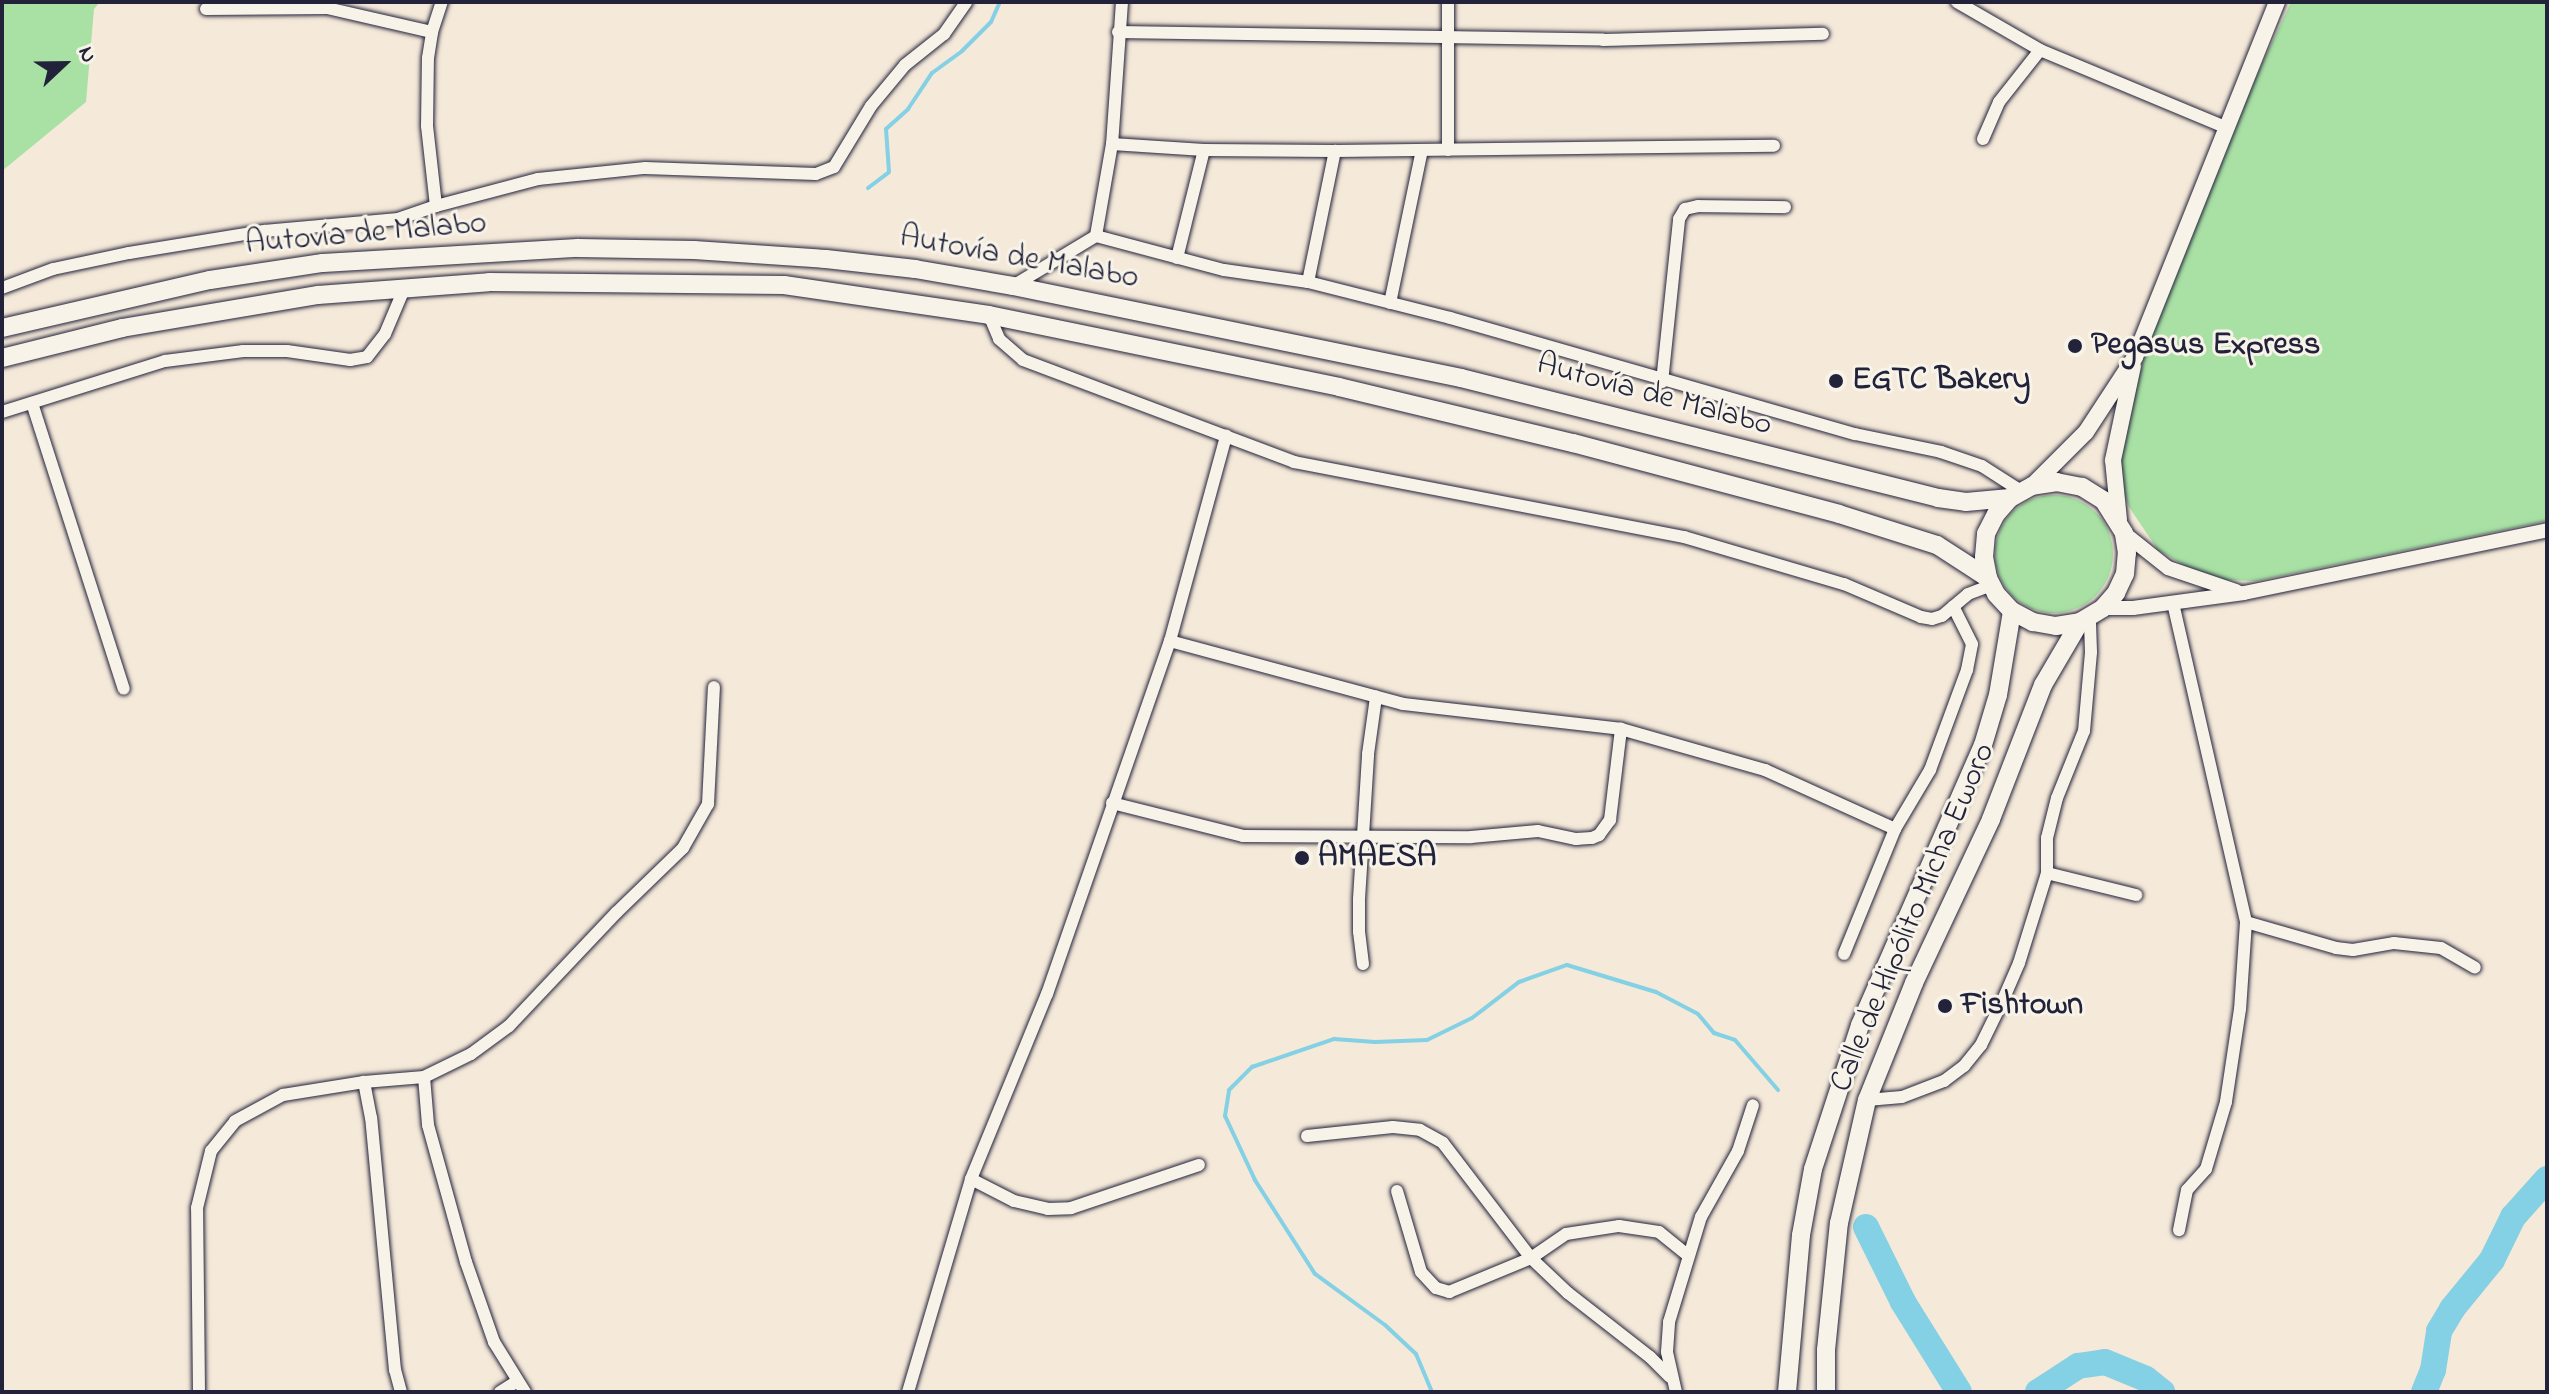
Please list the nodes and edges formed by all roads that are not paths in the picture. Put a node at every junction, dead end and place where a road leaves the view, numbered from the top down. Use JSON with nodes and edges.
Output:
{"nodes":[{"id":1,"x":442,"y":2,"type":"edge"},
{"id":2,"x":966,"y":2,"type":"edge"},
{"id":3,"x":1122,"y":2,"type":"edge"},
{"id":4,"x":1448,"y":2,"type":"edge"},
{"id":5,"x":1957,"y":2,"type":"edge"},
{"id":6,"x":2277,"y":2,"type":"edge"},
{"id":7,"x":206,"y":9,"type":"dead end"},
{"id":8,"x":432,"y":32,"type":"junction"},
{"id":9,"x":1118,"y":32,"type":"junction"},
{"id":10,"x":1823,"y":34,"type":"dead end"},
{"id":11,"x":1449,"y":38,"type":"junction"},
{"id":12,"x":2040,"y":50,"type":"junction"},
{"id":13,"x":2225,"y":127,"type":"junction"},
{"id":14,"x":1983,"y":139,"type":"dead end"},
{"id":15,"x":1112,"y":144,"type":"junction"},
{"id":16,"x":1774,"y":146,"type":"dead end"},
{"id":17,"x":1204,"y":150,"type":"junction"},
{"id":18,"x":1422,"y":150,"type":"junction"},
{"id":19,"x":1448,"y":150,"type":"junction"},
{"id":20,"x":1335,"y":151,"type":"junction"},
{"id":21,"x":436,"y":206,"type":"junction"},
{"id":22,"x":1785,"y":207,"type":"dead end"},
{"id":23,"x":1096,"y":236,"type":"junction"},
{"id":24,"x":1177,"y":258,"type":"junction"},
{"id":25,"x":1308,"y":282,"type":"junction"},
{"id":26,"x":1013,"y":286,"type":"junction"},
{"id":27,"x":2,"y":288,"type":"edge"},
{"id":28,"x":404,"y":289,"type":"junction"},
{"id":29,"x":1390,"y":303,"type":"junction"},
{"id":30,"x":989,"y":315,"type":"junction"},
{"id":31,"x":2,"y":328,"type":"edge"},
{"id":32,"x":2135,"y":357,"type":"junction"},
{"id":33,"x":2,"y":358,"type":"edge"},
{"id":34,"x":1662,"y":382,"type":"junction"},
{"id":35,"x":32,"y":403,"type":"junction"},
{"id":36,"x":2,"y":412,"type":"edge"},
{"id":37,"x":1226,"y":436,"type":"junction"},
{"id":38,"x":2021,"y":491,"type":"junction"},
{"id":39,"x":2121,"y":527,"type":"junction"},
{"id":40,"x":2547,"y":530,"type":"edge"},
{"id":41,"x":1990,"y":582,"type":"junction"},
{"id":42,"x":2244,"y":593,"type":"junction"},
{"id":43,"x":2173,"y":603,"type":"junction"},
{"id":44,"x":1953,"y":606,"type":"junction"},
{"id":45,"x":2012,"y":611,"type":"junction"},
{"id":46,"x":2091,"y":616,"type":"junction"},
{"id":47,"x":1170,"y":641,"type":"junction"},
{"id":48,"x":714,"y":687,"type":"dead end"},
{"id":49,"x":124,"y":689,"type":"dead end"},
{"id":50,"x":1376,"y":697,"type":"junction"},
{"id":51,"x":1621,"y":729,"type":"junction"},
{"id":52,"x":1112,"y":803,"type":"junction"},
{"id":53,"x":1895,"y":829,"type":"junction"},
{"id":54,"x":1364,"y":835,"type":"junction"},
{"id":55,"x":2047,"y":873,"type":"junction"},
{"id":56,"x":2136,"y":895,"type":"dead end"},
{"id":57,"x":2246,"y":922,"type":"junction"},
{"id":58,"x":1844,"y":954,"type":"dead end"},
{"id":59,"x":1363,"y":964,"type":"dead end"},
{"id":60,"x":2475,"y":968,"type":"dead end"},
{"id":61,"x":424,"y":1077,"type":"junction"},
{"id":62,"x":364,"y":1082,"type":"junction"},
{"id":63,"x":1867,"y":1100,"type":"junction"},
{"id":64,"x":1753,"y":1105,"type":"dead end"},
{"id":65,"x":1307,"y":1136,"type":"dead end"},
{"id":66,"x":1199,"y":1165,"type":"dead end"},
{"id":67,"x":971,"y":1179,"type":"junction"},
{"id":68,"x":1397,"y":1191,"type":"dead end"},
{"id":69,"x":2179,"y":1230,"type":"dead end"},
{"id":70,"x":1687,"y":1255,"type":"junction"},
{"id":71,"x":1531,"y":1258,"type":"junction"},
{"id":72,"x":1670,"y":1377,"type":"junction"},
{"id":73,"x":521,"y":1387,"type":"edge"},
{"id":74,"x":199,"y":1392,"type":"edge"},
{"id":75,"x":401,"y":1392,"type":"edge"},
{"id":76,"x":500,"y":1392,"type":"edge"},
{"id":77,"x":908,"y":1392,"type":"edge"},
{"id":78,"x":1676,"y":1392,"type":"edge"},
{"id":79,"x":1787,"y":1392,"type":"edge"},
{"id":80,"x":1826,"y":1392,"type":"edge"}],
"edges":[{"from":1,"to":8,"type":"street"},
{"from":2,"to":21,"type":"street"},
{"from":3,"to":9,"type":"street"},
{"from":4,"to":11,"type":"street"},
{"from":5,"to":12,"type":"street"},
{"from":6,"to":13,"type":"main road"},
{"from":7,"to":8,"type":"street"},
{"from":8,"to":21,"type":"street"},
{"from":9,"to":11,"type":"street"},
{"from":9,"to":15,"type":"street"},
{"from":10,"to":11,"type":"street"},
{"from":11,"to":19,"type":"street"},
{"from":12,"to":13,"type":"street"},
{"from":12,"to":14,"type":"street"},
{"from":13,"to":32,"type":"main road"},
{"from":15,"to":17,"type":"street"},
{"from":15,"to":23,"type":"street"},
{"from":16,"to":19,"type":"street"},
{"from":17,"to":20,"type":"street"},
{"from":17,"to":24,"type":"street"},
{"from":18,"to":19,"type":"street"},
{"from":18,"to":20,"type":"street"},
{"from":18,"to":29,"type":"street"},
{"from":20,"to":25,"type":"street"},
{"from":21,"to":27,"type":"street"},
{"from":22,"to":34,"type":"street"},
{"from":23,"to":24,"type":"street"},
{"from":23,"to":26,"type":"street"},
{"from":24,"to":25,"type":"street"},
{"from":25,"to":29,"type":"street"},
{"from":26,"to":31,"type":"main road","name":"Autovía de Malabo"},
{"from":26,"to":38,"type":"main road","name":"Autovía de Malabo"},
{"from":28,"to":30,"type":"main road","name":"Autovía de Malabo"},
{"from":28,"to":33,"type":"main road","name":"Autovía de Malabo"},
{"from":28,"to":35,"type":"street"},
{"from":29,"to":34,"type":"street"},
{"from":30,"to":37,"type":"street"},
{"from":30,"to":41,"type":"main road","name":"Autovía de Malabo"},
{"from":32,"to":38,"type":"main road"},
{"from":32,"to":39,"type":"main road"},
{"from":34,"to":38,"type":"street"},
{"from":35,"to":36,"type":"street"},
{"from":35,"to":49,"type":"street"},
{"from":37,"to":44,"type":"street"},
{"from":37,"to":47,"type":"street"},
{"from":38,"to":39,"type":"main road"},
{"from":38,"to":41,"type":"main road"},
{"from":39,"to":42,"type":"street"},
{"from":39,"to":46,"type":"main road"},
{"from":40,"to":42,"type":"street"},
{"from":41,"to":44,"type":"street"},
{"from":41,"to":45,"type":"main road"},
{"from":42,"to":43,"type":"street"},
{"from":43,"to":46,"type":"street"},
{"from":43,"to":57,"type":"street"},
{"from":44,"to":53,"type":"street"},
{"from":45,"to":46,"type":"main road"},
{"from":45,"to":79,"type":"main road","name":"Calle de Hipólito Micha Eworo"},
{"from":46,"to":55,"type":"street"},
{"from":46,"to":63,"type":"main road","name":"Calle de Hipólito Micha Eworo"},
{"from":47,"to":50,"type":"street"},
{"from":47,"to":52,"type":"street"},
{"from":48,"to":61,"type":"street"},
{"from":50,"to":51,"type":"street"},
{"from":50,"to":54,"type":"street"},
{"from":51,"to":53,"type":"street"},
{"from":51,"to":54,"type":"street"},
{"from":52,"to":54,"type":"street"},
{"from":52,"to":67,"type":"street"},
{"from":53,"to":58,"type":"street"},
{"from":54,"to":59,"type":"street"},
{"from":55,"to":56,"type":"street"},
{"from":55,"to":63,"type":"street"},
{"from":57,"to":60,"type":"street"},
{"from":57,"to":69,"type":"street"},
{"from":61,"to":62,"type":"street"},
{"from":61,"to":73,"type":"street"},
{"from":62,"to":74,"type":"street"},
{"from":62,"to":75,"type":"street"},
{"from":63,"to":80,"type":"main road","name":"Calle de Hipólito Micha Eworo"},
{"from":64,"to":70,"type":"street"},
{"from":65,"to":71,"type":"street"},
{"from":66,"to":67,"type":"street"},
{"from":67,"to":77,"type":"street"},
{"from":68,"to":71,"type":"street"},
{"from":70,"to":71,"type":"street"},
{"from":70,"to":72,"type":"street"},
{"from":71,"to":72,"type":"street"},
{"from":72,"to":78,"type":"street"},
{"from":73,"to":76,"type":"street"}]}
